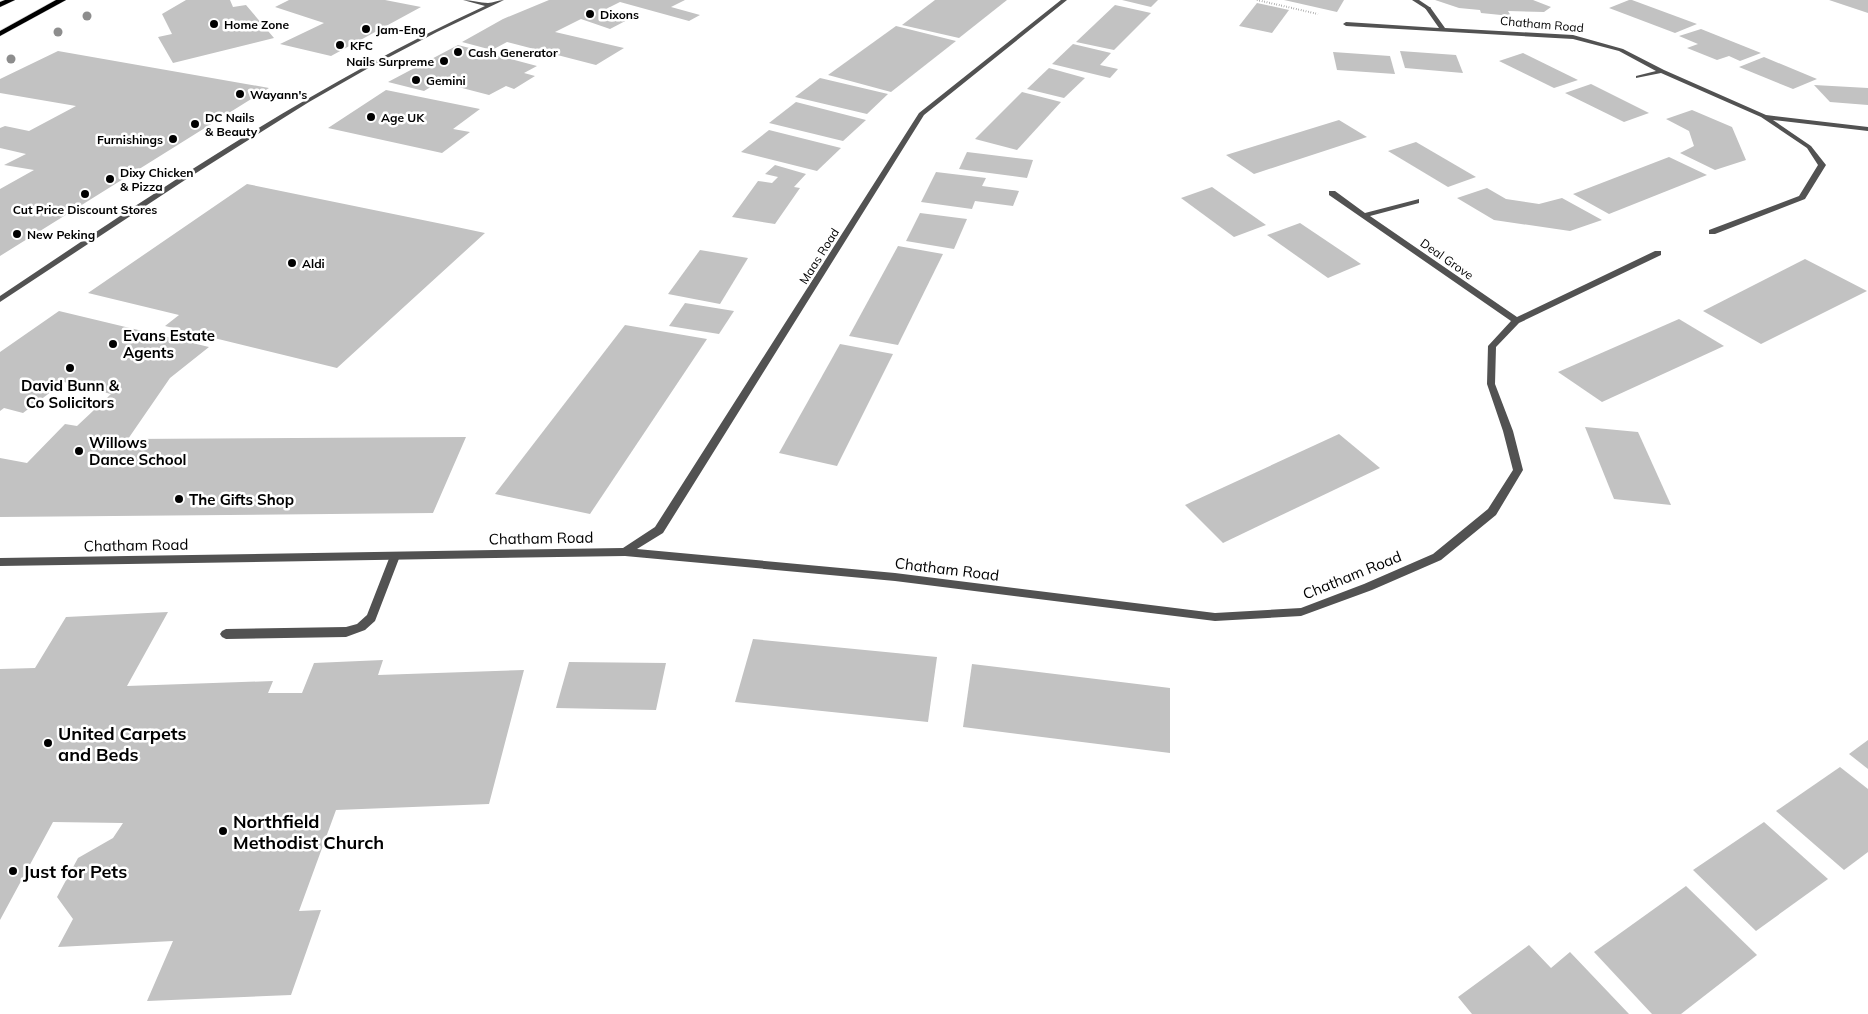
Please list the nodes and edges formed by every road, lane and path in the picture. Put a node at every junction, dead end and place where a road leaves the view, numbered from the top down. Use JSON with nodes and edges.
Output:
{"nodes":[{"id":1,"x":6,"y":0,"type":"edge"},
{"id":2,"x":11,"y":0,"type":"edge"},
{"id":3,"x":49,"y":0,"type":"edge"},
{"id":4,"x":62,"y":0,"type":"edge"},
{"id":5,"x":466,"y":0,"type":"edge"},
{"id":6,"x":501,"y":0,"type":"edge"},
{"id":7,"x":1064,"y":0,"type":"edge"},
{"id":8,"x":1257,"y":0,"type":"edge"},
{"id":9,"x":1415,"y":0,"type":"edge"},
{"id":10,"x":0,"y":4,"type":"edge"},
{"id":11,"x":490,"y":5,"type":"junction"},
{"id":12,"x":1346,"y":24,"type":"joint"},
{"id":13,"x":0,"y":25,"type":"edge"},
{"id":14,"x":1443,"y":29,"type":"junction"},
{"id":15,"x":0,"y":34,"type":"edge"},
{"id":16,"x":1662,"y":70,"type":"junction"},
{"id":17,"x":1638,"y":77,"type":"dead end"},
{"id":18,"x":1763,"y":116,"type":"junction"},
{"id":19,"x":1868,"y":129,"type":"edge"},
{"id":20,"x":1332,"y":193,"type":"dead end"},
{"id":21,"x":1416,"y":201,"type":"dead end"},
{"id":22,"x":1366,"y":216,"type":"junction"},
{"id":23,"x":1712,"y":232,"type":"dead end"},
{"id":24,"x":1658,"y":253,"type":"dead end"},
{"id":25,"x":0,"y":300,"type":"edge"},
{"id":26,"x":1516,"y":321,"type":"junction"},
{"id":27,"x":625,"y":552,"type":"junction"},
{"id":28,"x":395,"y":556,"type":"junction"},
{"id":29,"x":0,"y":562,"type":"edge"},
{"id":30,"x":226,"y":634,"type":"dead end"}],
"edges":[{"from":1,"to":10,"type":"street"},
{"from":2,"to":10,"type":"highway"},
{"from":3,"to":13,"type":"highway"},
{"from":4,"to":15,"type":"highway"},
{"from":5,"to":11,"type":"street"},
{"from":6,"to":11,"type":"street"},
{"from":7,"to":27,"type":"street","name":"Maas Road"},
{"from":8,"to":12,"type":"path"},
{"from":9,"to":14,"type":"street"},
{"from":11,"to":25,"type":"street"},
{"from":12,"to":14,"type":"street","name":"Chatham Road"},
{"from":14,"to":16,"type":"street","name":"Chatham Road"},
{"from":16,"to":17,"type":"street"},
{"from":16,"to":18,"type":"street","name":"Chatham Road"},
{"from":18,"to":19,"type":"street","name":"Chatham Road"},
{"from":18,"to":23,"type":"street","name":"Chatham Road"},
{"from":20,"to":22,"type":"street","name":"Deal Grove"},
{"from":21,"to":22,"type":"street"},
{"from":22,"to":26,"type":"street","name":"Deal Grove"},
{"from":24,"to":26,"type":"street","name":"Chatham Road"},
{"from":26,"to":27,"type":"street","name":"Chatham Road"},
{"from":27,"to":28,"type":"street","name":"Chatham Road"},
{"from":28,"to":29,"type":"street","name":"Chatham Road"},
{"from":28,"to":30,"type":"street"}]}
